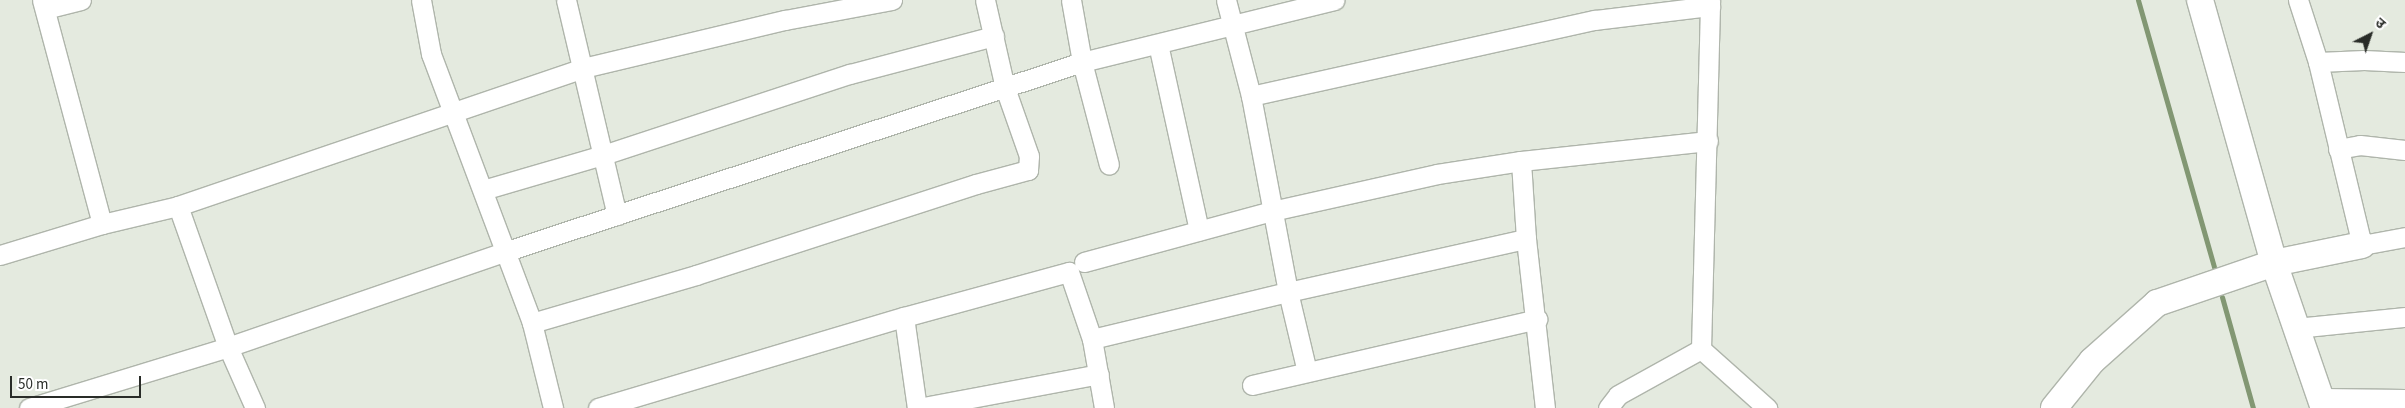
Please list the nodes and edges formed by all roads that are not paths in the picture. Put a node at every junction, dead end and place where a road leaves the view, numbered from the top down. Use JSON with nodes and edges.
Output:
{"nodes":[{"id":1,"x":81,"y":0,"type":"edge"},
{"id":2,"x":421,"y":0,"type":"edge"},
{"id":3,"x":566,"y":0,"type":"edge"},
{"id":4,"x":892,"y":0,"type":"edge"},
{"id":5,"x":985,"y":0,"type":"edge"},
{"id":6,"x":1071,"y":0,"type":"edge"},
{"id":7,"x":1226,"y":0,"type":"edge"},
{"id":8,"x":1334,"y":0,"type":"edge"},
{"id":9,"x":2200,"y":0,"type":"edge"},
{"id":10,"x":2298,"y":0,"type":"edge"},
{"id":11,"x":1710,"y":3,"type":"edge"},
{"id":12,"x":43,"y":4,"type":"edge"},
{"id":13,"x":1272,"y":8,"type":"edge"},
{"id":14,"x":1231,"y":26,"type":"junction"},
{"id":15,"x":994,"y":36,"type":"junction"},
{"id":16,"x":1158,"y":44,"type":"junction"},
{"id":17,"x":1082,"y":62,"type":"junction"},
{"id":18,"x":2318,"y":62,"type":"junction"},
{"id":19,"x":2405,"y":62,"type":"edge"},
{"id":20,"x":583,"y":68,"type":"junction"},
{"id":21,"x":1004,"y":88,"type":"junction"},
{"id":22,"x":1251,"y":96,"type":"junction"},
{"id":23,"x":453,"y":113,"type":"junction"},
{"id":24,"x":1708,"y":141,"type":"junction"},
{"id":25,"x":2338,"y":148,"type":"junction"},
{"id":26,"x":2405,"y":150,"type":"edge"},
{"id":27,"x":603,"y":155,"type":"junction"},
{"id":28,"x":1522,"y":161,"type":"junction"},
{"id":29,"x":1109,"y":165,"type":"dead end"},
{"id":30,"x":483,"y":190,"type":"junction"},
{"id":31,"x":178,"y":206,"type":"junction"},
{"id":32,"x":1272,"y":211,"type":"junction"},
{"id":33,"x":617,"y":215,"type":"junction"},
{"id":34,"x":102,"y":224,"type":"junction"},
{"id":35,"x":1199,"y":231,"type":"junction"},
{"id":36,"x":2405,"y":237,"type":"edge"},
{"id":37,"x":1526,"y":239,"type":"junction"},
{"id":38,"x":2362,"y":245,"type":"junction"},
{"id":39,"x":507,"y":251,"type":"junction"},
{"id":40,"x":0,"y":255,"type":"edge"},
{"id":41,"x":1084,"y":262,"type":"dead end"},
{"id":42,"x":2274,"y":263,"type":"junction"},
{"id":43,"x":1288,"y":292,"type":"junction"},
{"id":44,"x":904,"y":317,"type":"junction"},
{"id":45,"x":2405,"y":317,"type":"edge"},
{"id":46,"x":1536,"y":319,"type":"junction"},
{"id":47,"x":532,"y":323,"type":"junction"},
{"id":48,"x":2296,"y":328,"type":"junction"},
{"id":49,"x":1092,"y":338,"type":"junction"},
{"id":50,"x":228,"y":347,"type":"junction"},
{"id":51,"x":1701,"y":348,"type":"junction"},
{"id":52,"x":1307,"y":372,"type":"junction"},
{"id":53,"x":1099,"y":374,"type":"junction"},
{"id":54,"x":1252,"y":384,"type":"dead end"},
{"id":55,"x":2405,"y":399,"type":"edge"},
{"id":56,"x":2322,"y":403,"type":"edge"},
{"id":57,"x":29,"y":408,"type":"edge"},
{"id":58,"x":255,"y":408,"type":"edge"},
{"id":59,"x":553,"y":408,"type":"edge"},
{"id":60,"x":598,"y":408,"type":"edge"},
{"id":61,"x":918,"y":408,"type":"edge"},
{"id":62,"x":1104,"y":408,"type":"edge"},
{"id":63,"x":1545,"y":408,"type":"edge"},
{"id":64,"x":1608,"y":408,"type":"edge"},
{"id":65,"x":1767,"y":408,"type":"edge"},
{"id":66,"x":2054,"y":408,"type":"edge"}],
"edges":[{"from":1,"to":12,"type":"street"},
{"from":2,"to":23,"type":"street"},
{"from":3,"to":20,"type":"street"},
{"from":4,"to":20,"type":"street"},
{"from":5,"to":15,"type":"street"},
{"from":6,"to":17,"type":"street"},
{"from":7,"to":14,"type":"street"},
{"from":8,"to":13,"type":"street"},
{"from":9,"to":42,"type":"street"},
{"from":10,"to":18,"type":"street"},
{"from":11,"to":22,"type":"street"},
{"from":11,"to":24,"type":"street"},
{"from":12,"to":34,"type":"street"},
{"from":13,"to":14,"type":"street"},
{"from":14,"to":16,"type":"street"},
{"from":14,"to":22,"type":"street"},
{"from":15,"to":21,"type":"street"},
{"from":15,"to":27,"type":"street"},
{"from":16,"to":17,"type":"street"},
{"from":16,"to":35,"type":"street"},
{"from":17,"to":21,"type":"street"},
{"from":17,"to":29,"type":"street"},
{"from":18,"to":19,"type":"street"},
{"from":18,"to":25,"type":"street"},
{"from":20,"to":23,"type":"street"},
{"from":20,"to":27,"type":"street"},
{"from":21,"to":33,"type":"street"},
{"from":21,"to":47,"type":"street"},
{"from":22,"to":32,"type":"street"},
{"from":23,"to":30,"type":"street"},
{"from":23,"to":31,"type":"street"},
{"from":24,"to":28,"type":"street"},
{"from":24,"to":51,"type":"street"},
{"from":25,"to":26,"type":"street"},
{"from":25,"to":38,"type":"street"},
{"from":27,"to":30,"type":"street"},
{"from":27,"to":33,"type":"street"},
{"from":28,"to":32,"type":"street"},
{"from":28,"to":37,"type":"street"},
{"from":30,"to":39,"type":"street"},
{"from":31,"to":34,"type":"street"},
{"from":31,"to":50,"type":"street"},
{"from":32,"to":35,"type":"street"},
{"from":32,"to":43,"type":"street"},
{"from":33,"to":39,"type":"street"},
{"from":34,"to":40,"type":"street"},
{"from":35,"to":41,"type":"street"},
{"from":36,"to":38,"type":"street"},
{"from":37,"to":43,"type":"street"},
{"from":37,"to":46,"type":"street"},
{"from":38,"to":42,"type":"street"},
{"from":39,"to":47,"type":"street"},
{"from":39,"to":50,"type":"street"},
{"from":42,"to":48,"type":"street"},
{"from":42,"to":66,"type":"street"},
{"from":43,"to":49,"type":"street"},
{"from":43,"to":52,"type":"street"},
{"from":44,"to":49,"type":"street"},
{"from":44,"to":60,"type":"street"},
{"from":44,"to":61,"type":"street"},
{"from":45,"to":48,"type":"street"},
{"from":46,"to":52,"type":"street"},
{"from":46,"to":63,"type":"street"},
{"from":47,"to":59,"type":"street"},
{"from":48,"to":56,"type":"street"},
{"from":49,"to":53,"type":"street"},
{"from":50,"to":57,"type":"street"},
{"from":50,"to":58,"type":"street"},
{"from":51,"to":64,"type":"street"},
{"from":51,"to":65,"type":"street"},
{"from":52,"to":54,"type":"street"},
{"from":53,"to":61,"type":"street"},
{"from":53,"to":62,"type":"street"},
{"from":55,"to":56,"type":"street"}]}
